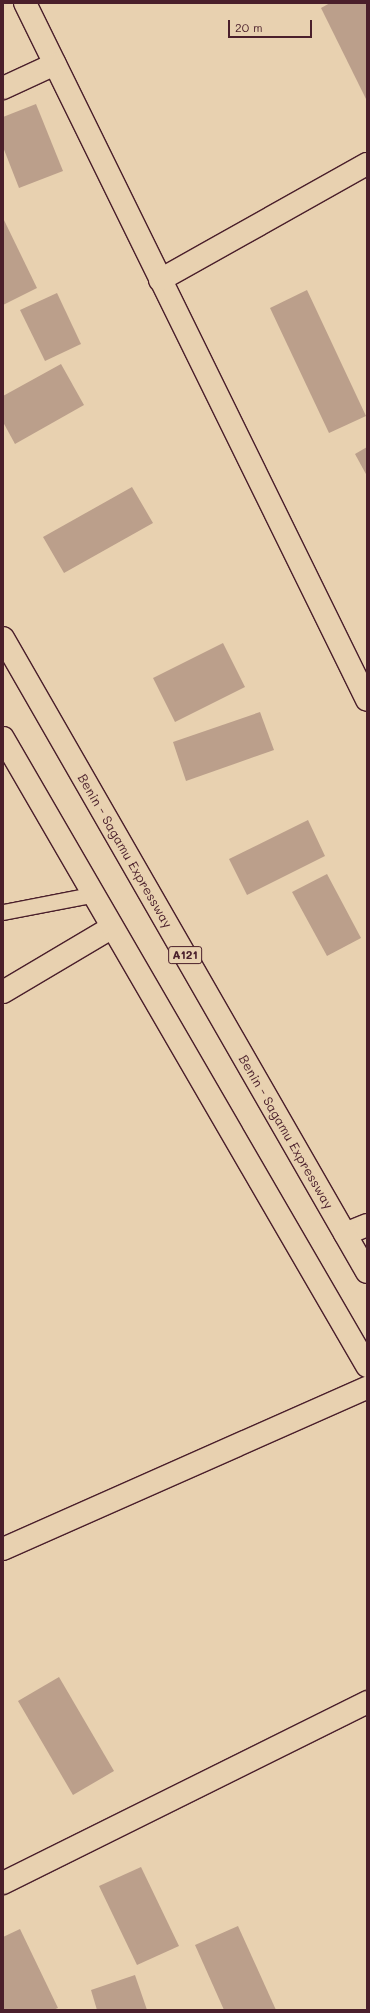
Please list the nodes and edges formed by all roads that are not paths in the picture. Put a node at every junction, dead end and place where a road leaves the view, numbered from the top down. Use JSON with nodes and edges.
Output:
{"nodes":[{"id":1,"x":25,"y":3,"type":"edge"},
{"id":2,"x":55,"y":64,"type":"junction"},
{"id":3,"x":3,"y":88,"type":"edge"},
{"id":4,"x":367,"y":164,"type":"edge"},
{"id":5,"x":160,"y":280,"type":"junction"},
{"id":6,"x":3,"y":638,"type":"edge"},
{"id":7,"x":367,"y":700,"type":"edge"},
{"id":8,"x":3,"y":738,"type":"edge"},
{"id":9,"x":91,"y":895,"type":"junction"},
{"id":10,"x":3,"y":912,"type":"edge"},
{"id":11,"x":112,"y":928,"type":"junction"},
{"id":12,"x":3,"y":992,"type":"edge"},
{"id":13,"x":367,"y":1225,"type":"edge"},
{"id":14,"x":345,"y":1234,"type":"junction"},
{"id":15,"x":367,"y":1272,"type":"edge"},
{"id":16,"x":367,"y":1366,"type":"edge"},
{"id":17,"x":367,"y":1388,"type":"edge"},
{"id":18,"x":3,"y":1549,"type":"edge"},
{"id":19,"x":367,"y":1702,"type":"edge"},
{"id":20,"x":3,"y":1883,"type":"edge"}],
"edges":[{"from":1,"to":2,"type":"main road"},
{"from":2,"to":3,"type":"main road"},
{"from":2,"to":5,"type":"main road"},
{"from":4,"to":5,"type":"main road"},
{"from":5,"to":7,"type":"main road"},
{"from":6,"to":14,"type":"main road","name":"Benin - Sagamu Expressway","number":"A121"},
{"from":8,"to":9,"type":"main road"},
{"from":9,"to":10,"type":"lane"},
{"from":9,"to":11,"type":"main road"},
{"from":11,"to":12,"type":"main road"},
{"from":11,"to":16,"type":"main road"},
{"from":13,"to":14,"type":"main road"},
{"from":14,"to":15,"type":"main road","name":"Benin - Sagamu Expressway","number":"A121"},
{"from":17,"to":18,"type":"main road"},
{"from":19,"to":20,"type":"main road"}]}
